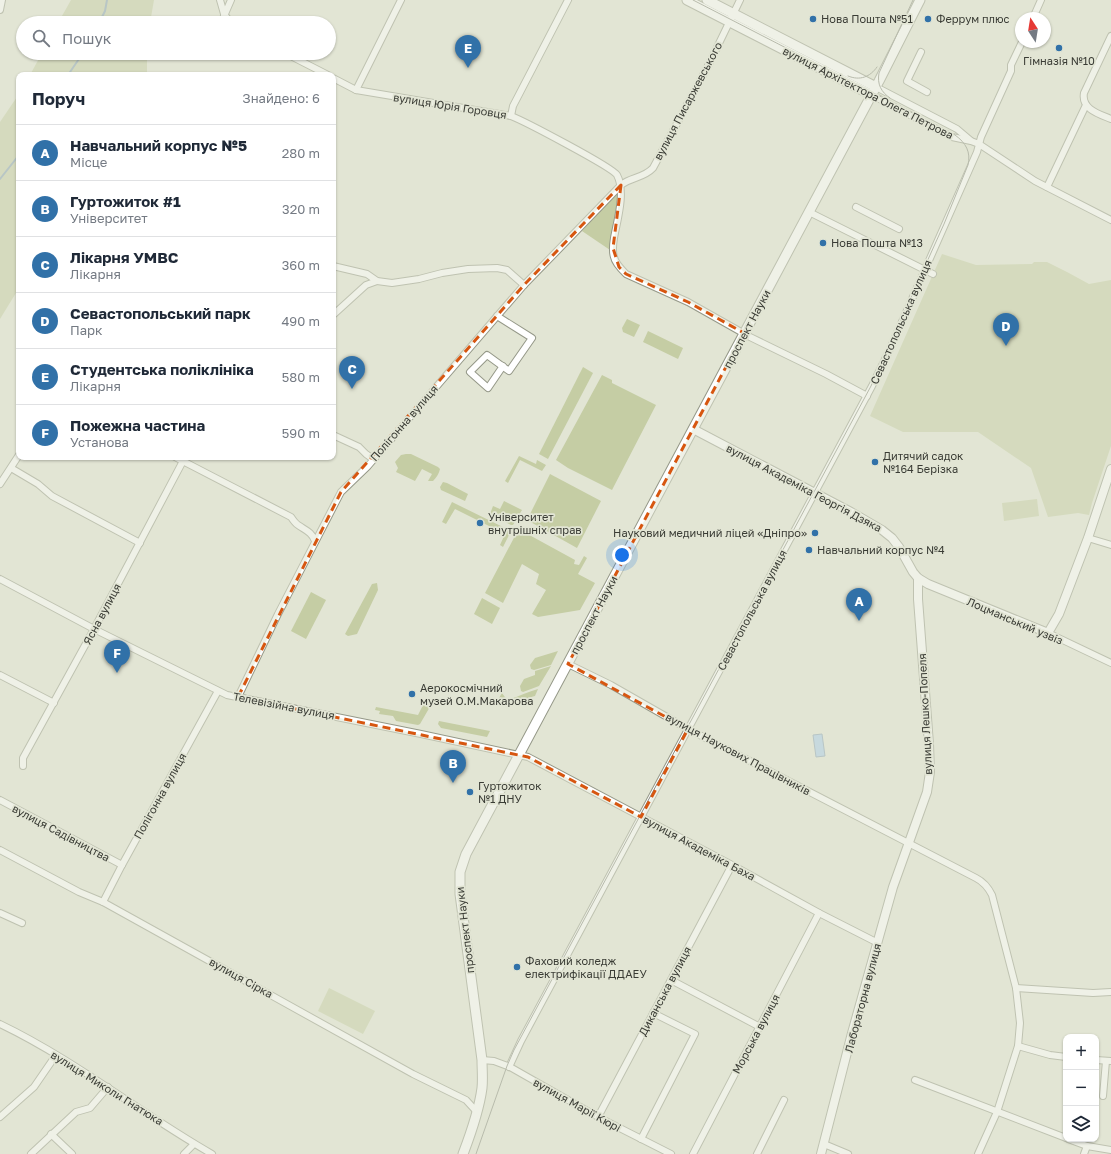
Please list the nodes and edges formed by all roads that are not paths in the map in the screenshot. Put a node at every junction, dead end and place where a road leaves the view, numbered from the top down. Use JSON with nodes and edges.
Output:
{"nodes":[{"id":1,"x":2,"y":0,"type":"edge"},
{"id":2,"x":220,"y":0,"type":"edge"},
{"id":3,"x":231,"y":0,"type":"edge"},
{"id":4,"x":401,"y":0,"type":"edge"},
{"id":5,"x":568,"y":0,"type":"edge"},
{"id":6,"x":687,"y":0,"type":"edge"},
{"id":7,"x":707,"y":0,"type":"edge"},
{"id":8,"x":740,"y":0,"type":"edge"},
{"id":9,"x":920,"y":0,"type":"edge"},
{"id":10,"x":1041,"y":0,"type":"edge"},
{"id":11,"x":0,"y":10,"type":"edge"},
{"id":12,"x":1036,"y":12,"type":"edge"},
{"id":13,"x":224,"y":14,"type":"joint"},
{"id":14,"x":731,"y":18,"type":"junction"},
{"id":15,"x":1111,"y":36,"type":"edge"},
{"id":16,"x":1019,"y":48,"type":"edge"},
{"id":17,"x":922,"y":52,"type":"dead end"},
{"id":18,"x":299,"y":60,"type":"edge"},
{"id":19,"x":322,"y":72,"type":"edge"},
{"id":20,"x":336,"y":80,"type":"edge"},
{"id":21,"x":356,"y":90,"type":"junction"},
{"id":22,"x":874,"y":91,"type":"junction"},
{"id":23,"x":927,"y":92,"type":"dead end"},
{"id":24,"x":1086,"y":105,"type":"junction"},
{"id":25,"x":511,"y":116,"type":"junction"},
{"id":26,"x":1111,"y":120,"type":"edge"},
{"id":27,"x":979,"y":144,"type":"junction"},
{"id":28,"x":621,"y":185,"type":"junction"},
{"id":29,"x":1047,"y":187,"type":"junction"},
{"id":30,"x":856,"y":207,"type":"dead end"},
{"id":31,"x":809,"y":212,"type":"junction"},
{"id":32,"x":1111,"y":220,"type":"edge"},
{"id":33,"x":899,"y":229,"type":"dead end"},
{"id":34,"x":336,"y":267,"type":"edge"},
{"id":35,"x":925,"y":270,"type":"junction"},
{"id":36,"x":933,"y":274,"type":"dead end"},
{"id":37,"x":377,"y":281,"type":"junction"},
{"id":38,"x":524,"y":285,"type":"junction"},
{"id":39,"x":336,"y":312,"type":"edge"},
{"id":40,"x":497,"y":316,"type":"junction"},
{"id":41,"x":744,"y":333,"type":"junction"},
{"id":42,"x":503,"y":366,"type":"junction"},
{"id":43,"x":867,"y":396,"type":"junction"},
{"id":44,"x":693,"y":429,"type":"junction"},
{"id":45,"x":336,"y":436,"type":"edge"},
{"id":46,"x":373,"y":459,"type":"junction"},
{"id":47,"x":16,"y":460,"type":"edge"},
{"id":48,"x":183,"y":461,"type":"joint"},
{"id":49,"x":11,"y":468,"type":"junction"},
{"id":50,"x":1111,"y":469,"type":"edge"},
{"id":51,"x":0,"y":484,"type":"edge"},
{"id":52,"x":815,"y":493,"type":"junction"},
{"id":53,"x":1088,"y":538,"type":"junction"},
{"id":54,"x":315,"y":541,"type":"junction"},
{"id":55,"x":140,"y":543,"type":"junction"},
{"id":56,"x":1111,"y":545,"type":"edge"},
{"id":57,"x":918,"y":578,"type":"junction"},
{"id":58,"x":0,"y":579,"type":"edge"},
{"id":59,"x":94,"y":629,"type":"junction"},
{"id":60,"x":1048,"y":633,"type":"junction"},
{"id":61,"x":1111,"y":663,"type":"edge"},
{"id":62,"x":568,"y":664,"type":"junction"},
{"id":63,"x":0,"y":675,"type":"edge"},
{"id":64,"x":218,"y":690,"type":"junction"},
{"id":65,"x":238,"y":697,"type":"junction"},
{"id":66,"x":54,"y":703,"type":"junction"},
{"id":67,"x":688,"y":729,"type":"junction"},
{"id":68,"x":519,"y":755,"type":"junction"},
{"id":69,"x":23,"y":766,"type":"dead end"},
{"id":70,"x":0,"y":802,"type":"edge"},
{"id":71,"x":641,"y":817,"type":"junction"},
{"id":72,"x":909,"y":843,"type":"junction"},
{"id":73,"x":0,"y":850,"type":"edge"},
{"id":74,"x":122,"y":865,"type":"junction"},
{"id":75,"x":732,"y":865,"type":"junction"},
{"id":76,"x":103,"y":902,"type":"junction"},
{"id":77,"x":0,"y":913,"type":"edge"},
{"id":78,"x":819,"y":913,"type":"junction"},
{"id":79,"x":22,"y":923,"type":"dead end"},
{"id":80,"x":878,"y":943,"type":"junction"},
{"id":81,"x":671,"y":980,"type":"junction"},
{"id":82,"x":1016,"y":988,"type":"junction"},
{"id":83,"x":1111,"y":992,"type":"edge"},
{"id":84,"x":653,"y":1013,"type":"junction"},
{"id":85,"x":0,"y":1024,"type":"edge"},
{"id":86,"x":760,"y":1027,"type":"junction"},
{"id":87,"x":1018,"y":1046,"type":"junction"},
{"id":88,"x":56,"y":1056,"type":"junction"},
{"id":89,"x":1063,"y":1057,"type":"edge"},
{"id":90,"x":482,"y":1060,"type":"junction"},
{"id":91,"x":1099,"y":1060,"type":"edge"},
{"id":92,"x":1109,"y":1061,"type":"edge"},
{"id":93,"x":509,"y":1067,"type":"junction"},
{"id":94,"x":915,"y":1080,"type":"dead end"},
{"id":95,"x":108,"y":1087,"type":"junction"},
{"id":96,"x":1103,"y":1096,"type":"dead end"},
{"id":97,"x":784,"y":1100,"type":"dead end"},
{"id":98,"x":477,"y":1112,"type":"junction"},
{"id":99,"x":997,"y":1112,"type":"junction"},
{"id":100,"x":0,"y":1117,"type":"edge"},
{"id":101,"x":598,"y":1117,"type":"junction"},
{"id":102,"x":52,"y":1134,"type":"junction"},
{"id":103,"x":1063,"y":1137,"type":"edge"},
{"id":104,"x":641,"y":1139,"type":"junction"},
{"id":105,"x":1076,"y":1142,"type":"edge"},
{"id":106,"x":194,"y":1144,"type":"junction"},
{"id":107,"x":824,"y":1144,"type":"junction"},
{"id":108,"x":1087,"y":1146,"type":"junction"},
{"id":109,"x":1111,"y":1150,"type":"edge"},
{"id":110,"x":31,"y":1154,"type":"edge"},
{"id":111,"x":72,"y":1154,"type":"edge"},
{"id":112,"x":184,"y":1154,"type":"edge"},
{"id":113,"x":212,"y":1154,"type":"edge"},
{"id":114,"x":463,"y":1154,"type":"edge"},
{"id":115,"x":671,"y":1154,"type":"edge"},
{"id":116,"x":692,"y":1154,"type":"edge"},
{"id":117,"x":757,"y":1154,"type":"edge"},
{"id":118,"x":821,"y":1154,"type":"edge"},
{"id":119,"x":848,"y":1154,"type":"edge"},
{"id":120,"x":978,"y":1154,"type":"edge"},
{"id":121,"x":1084,"y":1154,"type":"edge"}],
"edges":[{"from":1,"to":11,"type":"street"},
{"from":2,"to":13,"type":"street"},
{"from":3,"to":13,"type":"street"},
{"from":4,"to":21,"type":"street"},
{"from":5,"to":25,"type":"street"},
{"from":6,"to":14,"type":"main road","name":"вулиця Архітектора Олега Петрова"},
{"from":7,"to":14,"type":"main road","name":"вулиця Архітектора Олега Петрова"},
{"from":8,"to":14,"type":"street","name":"вулиця Писаржевського"},
{"from":9,"to":22,"type":"main road","name":"проспект Науки"},
{"from":10,"to":12,"type":"street"},
{"from":14,"to":22,"type":"main road","name":"вулиця Архітектора Олега Петрова"},
{"from":14,"to":28,"type":"street","name":"вулиця Писаржевського"},
{"from":15,"to":24,"type":"street"},
{"from":16,"to":27,"type":"street","name":"Севастопольська вулиця"},
{"from":17,"to":23,"type":"street"},
{"from":18,"to":19,"type":"street"},
{"from":20,"to":21,"type":"street","name":"вулиця Юрія Горовця"},
{"from":21,"to":25,"type":"street","name":"вулиця Юрія Горовця"},
{"from":22,"to":27,"type":"street","name":"вулиця Архітектора Олега Петрова"},
{"from":22,"to":31,"type":"main road","name":"проспект Науки"},
{"from":24,"to":26,"type":"street"},
{"from":24,"to":29,"type":"street"},
{"from":25,"to":28,"type":"street","name":"вулиця Юрія Горовця"},
{"from":27,"to":29,"type":"street","name":"вулиця Архітектора Олега Петрова"},
{"from":27,"to":35,"type":"street","name":"Севастопольська вулиця"},
{"from":28,"to":38,"type":"street","name":"Полігонна вулиця"},
{"from":28,"to":41,"type":"street"},
{"from":29,"to":32,"type":"street","name":"вулиця Архітектора Олега Петрова"},
{"from":30,"to":33,"type":"street"},
{"from":31,"to":35,"type":"street"},
{"from":31,"to":41,"type":"main road","name":"проспект Науки"},
{"from":34,"to":37,"type":"street"},
{"from":35,"to":36,"type":"street"},
{"from":35,"to":43,"type":"street","name":"Севастопольська вулиця"},
{"from":37,"to":38,"type":"street"},
{"from":37,"to":39,"type":"street"},
{"from":38,"to":40,"type":"street","name":"Полігонна вулиця"},
{"from":40,"to":42,"type":"street"},
{"from":40,"to":46,"type":"street","name":"Полігонна вулиця"},
{"from":41,"to":43,"type":"street"},
{"from":41,"to":44,"type":"main road","name":"проспект Науки"},
{"from":42,"to":42,"type":"street"},
{"from":43,"to":52,"type":"street","name":"Севастопольська вулиця"},
{"from":44,"to":52,"type":"main road","name":"вулиця Академіка Георгія Дзяка"},
{"from":44,"to":62,"type":"main road","name":"проспект Науки"},
{"from":45,"to":46,"type":"street"},
{"from":46,"to":54,"type":"street","name":"Полігонна вулиця"},
{"from":47,"to":49,"type":"street"},
{"from":48,"to":54,"type":"street"},
{"from":48,"to":55,"type":"street","name":"Ясна вулиця"},
{"from":49,"to":51,"type":"street"},
{"from":49,"to":55,"type":"street"},
{"from":50,"to":53,"type":"main road"},
{"from":52,"to":57,"type":"main road","name":"вулиця Академіка Георгія Дзяка"},
{"from":52,"to":67,"type":"street","name":"Севастопольська вулиця"},
{"from":53,"to":56,"type":"street"},
{"from":53,"to":60,"type":"main road"},
{"from":54,"to":65,"type":"street","name":"Полігонна вулиця"},
{"from":55,"to":59,"type":"street","name":"Ясна вулиця"},
{"from":57,"to":60,"type":"main road","name":"Лоцманський узвіз"},
{"from":57,"to":72,"type":"main road","name":"вулиця Лешко-Попеля"},
{"from":58,"to":59,"type":"street","name":"Телевізійна вулиця"},
{"from":59,"to":64,"type":"street","name":"Телевізійна вулиця"},
{"from":59,"to":66,"type":"street","name":"Ясна вулиця"},
{"from":60,"to":61,"type":"street","name":"Лоцманський узвіз"},
{"from":62,"to":67,"type":"street","name":"вулиця Наукових Працівників"},
{"from":62,"to":68,"type":"main road","name":"проспект Науки"},
{"from":63,"to":66,"type":"street"},
{"from":64,"to":65,"type":"street","name":"Телевізійна вулиця"},
{"from":64,"to":74,"type":"street","name":"Полігонна вулиця"},
{"from":65,"to":68,"type":"street","name":"Телевізійна вулиця"},
{"from":66,"to":69,"type":"street","name":"Ясна вулиця"},
{"from":67,"to":71,"type":"street","name":"Севастопольська вулиця"},
{"from":67,"to":72,"type":"street","name":"вулиця Наукових Працівників"},
{"from":68,"to":71,"type":"street","name":"вулиця Академіка Баха"},
{"from":68,"to":90,"type":"main road","name":"проспект Науки"},
{"from":70,"to":74,"type":"street","name":"вулиця Садівництва"},
{"from":71,"to":75,"type":"street","name":"вулиця Академіка Баха"},
{"from":71,"to":93,"type":"street","name":"Севастопольська вулиця"},
{"from":72,"to":80,"type":"main road","name":"Лабораторна вулиця"},
{"from":72,"to":82,"type":"street"},
{"from":73,"to":76,"type":"street","name":"вулиця Сірка"},
{"from":74,"to":76,"type":"street","name":"Полігонна вулиця"},
{"from":75,"to":78,"type":"street","name":"вулиця Академіка Баха"},
{"from":75,"to":81,"type":"street","name":"Диканська вулиця"},
{"from":76,"to":98,"type":"street","name":"вулиця Сірка"},
{"from":77,"to":79,"type":"street"},
{"from":78,"to":80,"type":"street","name":"вулиця Академіка Баха"},
{"from":78,"to":86,"type":"street","name":"Морська вулиця"},
{"from":80,"to":107,"type":"main road","name":"Лабораторна вулиця"},
{"from":81,"to":84,"type":"street","name":"Диканська вулиця"},
{"from":81,"to":86,"type":"street"},
{"from":82,"to":83,"type":"street"},
{"from":82,"to":87,"type":"street"},
{"from":84,"to":101,"type":"street","name":"Диканська вулиця"},
{"from":84,"to":104,"type":"street"},
{"from":85,"to":88,"type":"street","name":"вулиця Миколи Гнатюка"},
{"from":86,"to":116,"type":"street","name":"Морська вулиця"},
{"from":87,"to":89,"type":"street"},
{"from":87,"to":99,"type":"street"},
{"from":88,"to":95,"type":"street","name":"вулиця Миколи Гнатюка"},
{"from":88,"to":100,"type":"street"},
{"from":90,"to":93,"type":"street","name":"вулиця Марії Кюрі"},
{"from":90,"to":98,"type":"main road","name":"проспект Науки"},
{"from":91,"to":92,"type":"street"},
{"from":92,"to":96,"type":"street"},
{"from":93,"to":101,"type":"street","name":"вулиця Марії Кюрі"},
{"from":94,"to":99,"type":"street"},
{"from":95,"to":102,"type":"street"},
{"from":95,"to":106,"type":"street","name":"вулиця Миколи Гнатюка"},
{"from":97,"to":117,"type":"street"},
{"from":98,"to":114,"type":"main road","name":"проспект Науки"},
{"from":99,"to":103,"type":"street"},
{"from":99,"to":120,"type":"street"},
{"from":101,"to":104,"type":"street","name":"вулиця Марії Кюрі"},
{"from":102,"to":110,"type":"street"},
{"from":102,"to":111,"type":"street"},
{"from":104,"to":115,"type":"street","name":"вулиця Марії Кюрі"},
{"from":105,"to":108,"type":"street"},
{"from":106,"to":112,"type":"street"},
{"from":106,"to":113,"type":"street","name":"вулиця Миколи Гнатюка"},
{"from":107,"to":118,"type":"main road","name":"Лабораторна вулиця"},
{"from":107,"to":119,"type":"street"},
{"from":108,"to":109,"type":"street"},
{"from":108,"to":121,"type":"street"}]}
